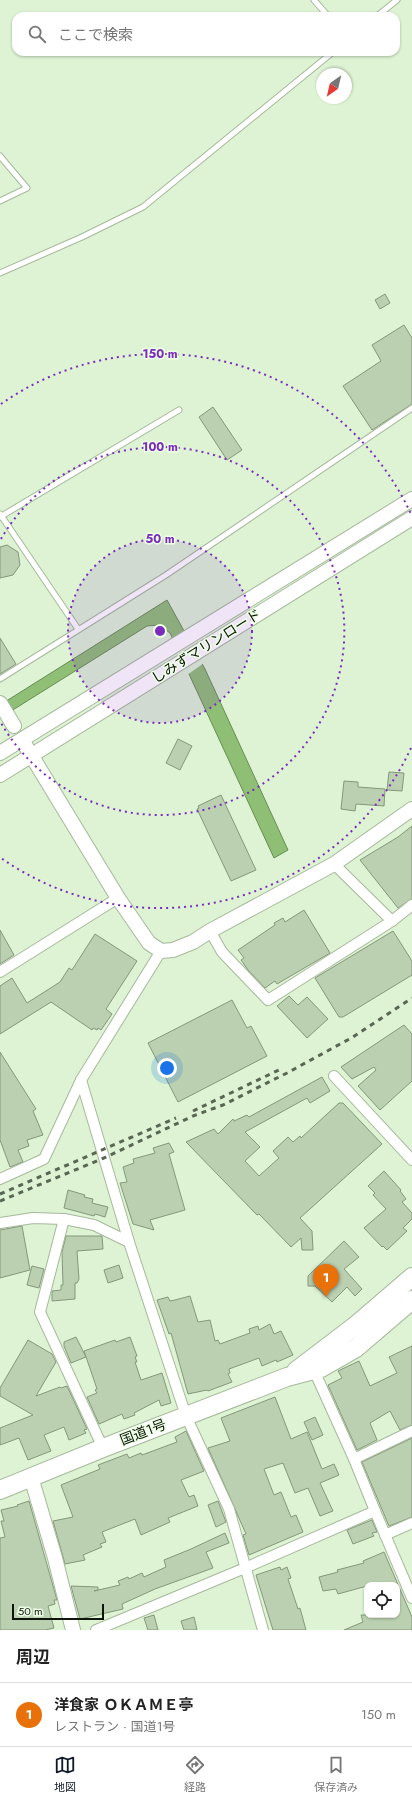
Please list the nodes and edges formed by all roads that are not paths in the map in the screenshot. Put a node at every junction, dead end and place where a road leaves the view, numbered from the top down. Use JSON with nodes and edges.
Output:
{"nodes":[{"id":1,"x":314,"y":0,"type":"edge"},
{"id":2,"x":397,"y":0,"type":"edge"},
{"id":3,"x":324,"y":12,"type":"edge"},
{"id":4,"x":382,"y":12,"type":"edge"},
{"id":5,"x":328,"y":56,"type":"edge"},
{"id":6,"x":0,"y":156,"type":"edge"},
{"id":7,"x":0,"y":201,"type":"edge"},
{"id":8,"x":0,"y":273,"type":"edge"},
{"id":9,"x":412,"y":408,"type":"edge"},
{"id":10,"x":179,"y":410,"type":"dead end"},
{"id":11,"x":412,"y":499,"type":"edge"},
{"id":12,"x":0,"y":516,"type":"edge"},
{"id":13,"x":412,"y":518,"type":"edge"},
{"id":14,"x":78,"y":629,"type":"junction"},
{"id":15,"x":0,"y":679,"type":"edge"},
{"id":16,"x":0,"y":703,"type":"edge"},
{"id":17,"x":14,"y":726,"type":"joint"},
{"id":18,"x":22,"y":740,"type":"junction"},
{"id":19,"x":0,"y":753,"type":"edge"},
{"id":20,"x":32,"y":755,"type":"junction"},
{"id":21,"x":0,"y":774,"type":"edge"},
{"id":22,"x":412,"y":809,"type":"edge"},
{"id":23,"x":334,"y":864,"type":"junction"},
{"id":24,"x":118,"y":898,"type":"junction"},
{"id":25,"x":412,"y":905,"type":"edge"},
{"id":26,"x":392,"y":921,"type":"junction"},
{"id":27,"x":210,"y":931,"type":"junction"},
{"id":28,"x":161,"y":952,"type":"junction"},
{"id":29,"x":0,"y":972,"type":"edge"},
{"id":30,"x":334,"y":1076,"type":"dead end"},
{"id":31,"x":82,"y":1080,"type":"junction"},
{"id":32,"x":412,"y":1160,"type":"edge"},
{"id":33,"x":0,"y":1179,"type":"edge"},
{"id":34,"x":64,"y":1219,"type":"junction"},
{"id":35,"x":0,"y":1223,"type":"edge"},
{"id":36,"x":129,"y":1242,"type":"junction"},
{"id":37,"x":412,"y":1277,"type":"edge"},
{"id":38,"x":408,"y":1307,"type":"edge"},
{"id":39,"x":335,"y":1341,"type":"junction"},
{"id":40,"x":312,"y":1365,"type":"junction"},
{"id":41,"x":186,"y":1416,"type":"junction"},
{"id":42,"x":412,"y":1431,"type":"edge"},
{"id":43,"x":103,"y":1448,"type":"junction"},
{"id":44,"x":354,"y":1460,"type":"junction"},
{"id":45,"x":31,"y":1477,"type":"junction"},
{"id":46,"x":0,"y":1490,"type":"edge"},
{"id":47,"x":374,"y":1511,"type":"junction"},
{"id":48,"x":412,"y":1523,"type":"edge"},
{"id":49,"x":385,"y":1535,"type":"junction"},
{"id":50,"x":245,"y":1568,"type":"junction"},
{"id":51,"x":412,"y":1598,"type":"edge"},
{"id":52,"x":73,"y":1630,"type":"edge"},
{"id":53,"x":96,"y":1630,"type":"edge"},
{"id":54,"x":263,"y":1630,"type":"edge"}],
"edges":[{"from":1,"to":3,"type":"lane"},
{"from":2,"to":4,"type":"lane"},
{"from":5,"to":8,"type":"lane"},
{"from":6,"to":7,"type":"lane"},
{"from":9,"to":14,"type":"lane"},
{"from":10,"to":12,"type":"lane"},
{"from":11,"to":18,"type":"street","name":"しみずマリンロード"},
{"from":12,"to":14,"type":"lane"},
{"from":13,"to":20,"type":"street","name":"しみずマリンロード"},
{"from":14,"to":15,"type":"lane"},
{"from":16,"to":17,"type":"street"},
{"from":17,"to":18,"type":"lane"},
{"from":18,"to":19,"type":"street","name":"しみずマリンロード"},
{"from":18,"to":20,"type":"street"},
{"from":20,"to":21,"type":"street","name":"しみずマリンロード"},
{"from":20,"to":24,"type":"street"},
{"from":22,"to":23,"type":"street"},
{"from":23,"to":26,"type":"street"},
{"from":23,"to":27,"type":"street"},
{"from":24,"to":28,"type":"street"},
{"from":24,"to":29,"type":"street"},
{"from":25,"to":26,"type":"street"},
{"from":26,"to":27,"type":"street"},
{"from":27,"to":28,"type":"street"},
{"from":28,"to":31,"type":"street"},
{"from":30,"to":32,"type":"street"},
{"from":31,"to":33,"type":"street"},
{"from":31,"to":36,"type":"street"},
{"from":34,"to":35,"type":"street"},
{"from":34,"to":36,"type":"street"},
{"from":34,"to":43,"type":"street"},
{"from":36,"to":41,"type":"street"},
{"from":37,"to":39,"type":"highway","name":"国道1号"},
{"from":38,"to":39,"type":"street"},
{"from":38,"to":40,"type":"highway","name":"国道1号"},
{"from":39,"to":40,"type":"highway","name":"国道1号"},
{"from":40,"to":41,"type":"highway","name":"国道1号"},
{"from":40,"to":44,"type":"street"},
{"from":41,"to":43,"type":"highway","name":"国道1号"},
{"from":41,"to":50,"type":"street"},
{"from":42,"to":44,"type":"street"},
{"from":43,"to":45,"type":"highway","name":"国道1号"},
{"from":44,"to":47,"type":"street"},
{"from":45,"to":46,"type":"highway","name":"国道1号"},
{"from":45,"to":52,"type":"street"},
{"from":47,"to":49,"type":"street"},
{"from":47,"to":50,"type":"street"},
{"from":48,"to":49,"type":"street"},
{"from":49,"to":51,"type":"street"},
{"from":50,"to":53,"type":"street"},
{"from":50,"to":54,"type":"street"}]}
